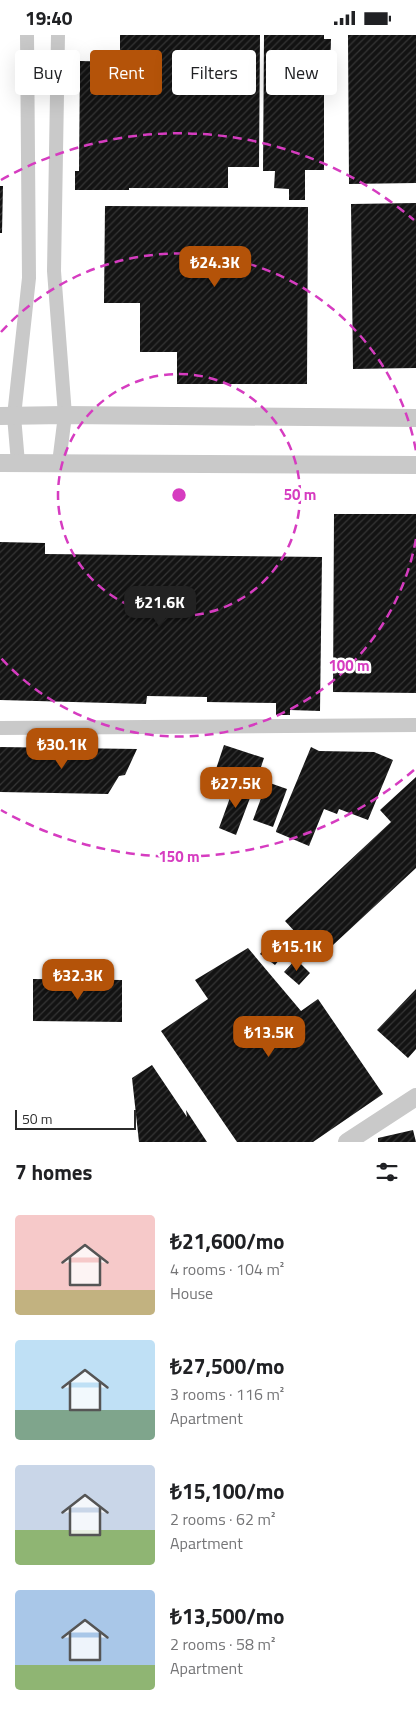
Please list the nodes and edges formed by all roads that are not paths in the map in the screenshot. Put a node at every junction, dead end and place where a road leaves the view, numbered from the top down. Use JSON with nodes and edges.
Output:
{"nodes":[{"id":1,"x":27,"y":35,"type":"edge"},
{"id":2,"x":58,"y":35,"type":"edge"},
{"id":3,"x":65,"y":415,"type":"junction"},
{"id":4,"x":7,"y":416,"type":"edge"},
{"id":5,"x":416,"y":418,"type":"edge"},
{"id":6,"x":0,"y":463,"type":"edge"},
{"id":7,"x":18,"y":463,"type":"junction"},
{"id":8,"x":59,"y":463,"type":"junction"},
{"id":9,"x":416,"y":465,"type":"edge"},
{"id":10,"x":416,"y":725,"type":"edge"},
{"id":11,"x":0,"y":729,"type":"edge"},
{"id":12,"x":416,"y":1097,"type":"edge"},
{"id":13,"x":346,"y":1142,"type":"edge"}],
"edges":[{"from":1,"to":4,"type":"street"},
{"from":2,"to":3,"type":"street"},
{"from":3,"to":4,"type":"street"},
{"from":3,"to":5,"type":"street"},
{"from":3,"to":8,"type":"street"},
{"from":4,"to":7,"type":"street"},
{"from":6,"to":7,"type":"street"},
{"from":7,"to":8,"type":"street"},
{"from":8,"to":9,"type":"street"},
{"from":10,"to":11,"type":"street"},
{"from":12,"to":13,"type":"street"}]}
